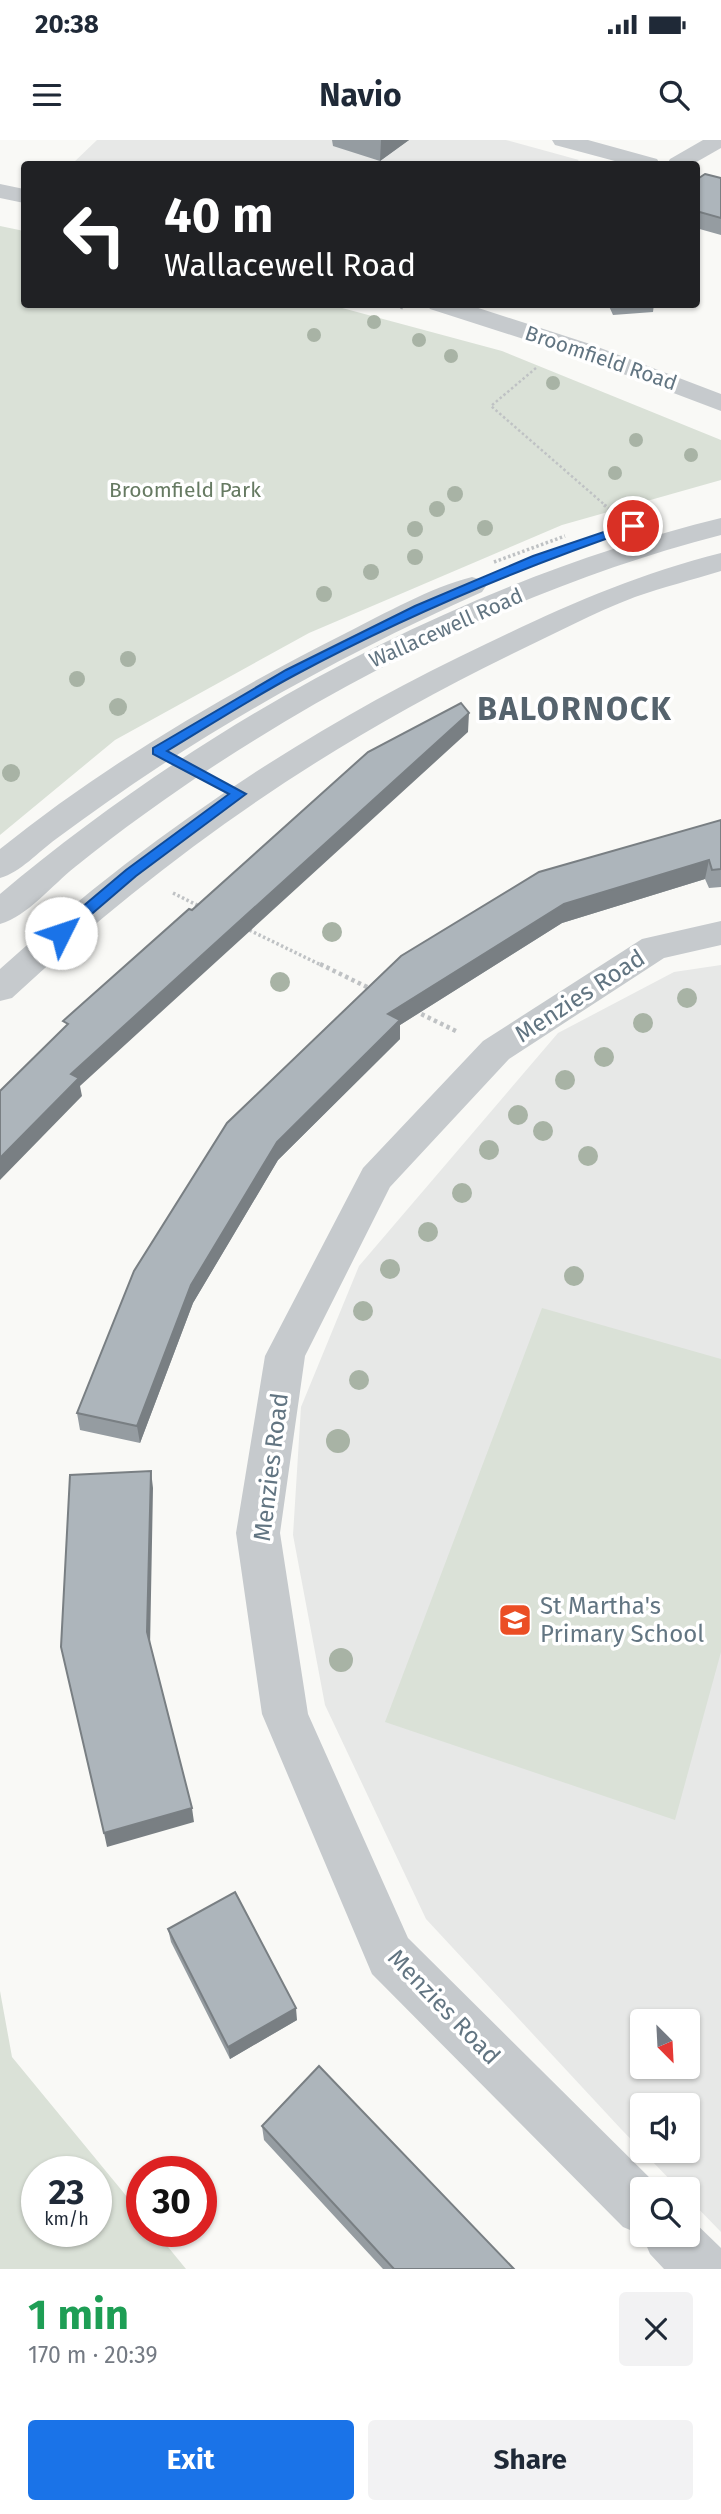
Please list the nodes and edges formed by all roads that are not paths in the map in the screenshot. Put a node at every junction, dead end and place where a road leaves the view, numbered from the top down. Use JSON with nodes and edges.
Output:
{"nodes":[{"id":1,"x":563,"y":140,"type":"edge"},
{"id":2,"x":719,"y":140,"type":"edge"},
{"id":3,"x":638,"y":161,"type":"edge"},
{"id":4,"x":683,"y":161,"type":"edge"},
{"id":5,"x":0,"y":191,"type":"edge"},
{"id":6,"x":21,"y":195,"type":"edge"},
{"id":7,"x":484,"y":310,"type":"edge"},
{"id":8,"x":721,"y":403,"type":"edge"},
{"id":9,"x":721,"y":503,"type":"edge"},
{"id":10,"x":721,"y":526,"type":"edge"},
{"id":11,"x":721,"y":562,"type":"edge"},
{"id":12,"x":157,"y":751,"type":"junction"},
{"id":13,"x":188,"y":766,"type":"junction"},
{"id":14,"x":239,"y":794,"type":"junction"},
{"id":15,"x":6,"y":855,"type":"edge"},
{"id":16,"x":0,"y":912,"type":"edge"},
{"id":17,"x":721,"y":933,"type":"edge"},
{"id":18,"x":0,"y":989,"type":"edge"},
{"id":19,"x":630,"y":2196,"type":"edge"},
{"id":20,"x":681,"y":2247,"type":"edge"},
{"id":21,"x":703,"y":2269,"type":"edge"}],
"edges":[{"from":1,"to":3,"type":"street"},
{"from":2,"to":4,"type":"street"},
{"from":5,"to":6,"type":"street"},
{"from":7,"to":8,"type":"street","name":"Broomfield Road"},
{"from":9,"to":12,"type":"street","name":"Wallacewell Road"},
{"from":10,"to":13,"type":"street","name":"Wallacewell Road"},
{"from":11,"to":14,"type":"street","name":"Wallacewell Road"},
{"from":12,"to":13,"type":"street"},
{"from":12,"to":15,"type":"street","name":"Wallacewell Road"},
{"from":13,"to":14,"type":"street"},
{"from":13,"to":16,"type":"street","name":"Wallacewell Road"},
{"from":14,"to":18,"type":"street","name":"Wallacewell Road"},
{"from":17,"to":19,"type":"street","name":"Menzies Road"},
{"from":20,"to":21,"type":"street"}]}
